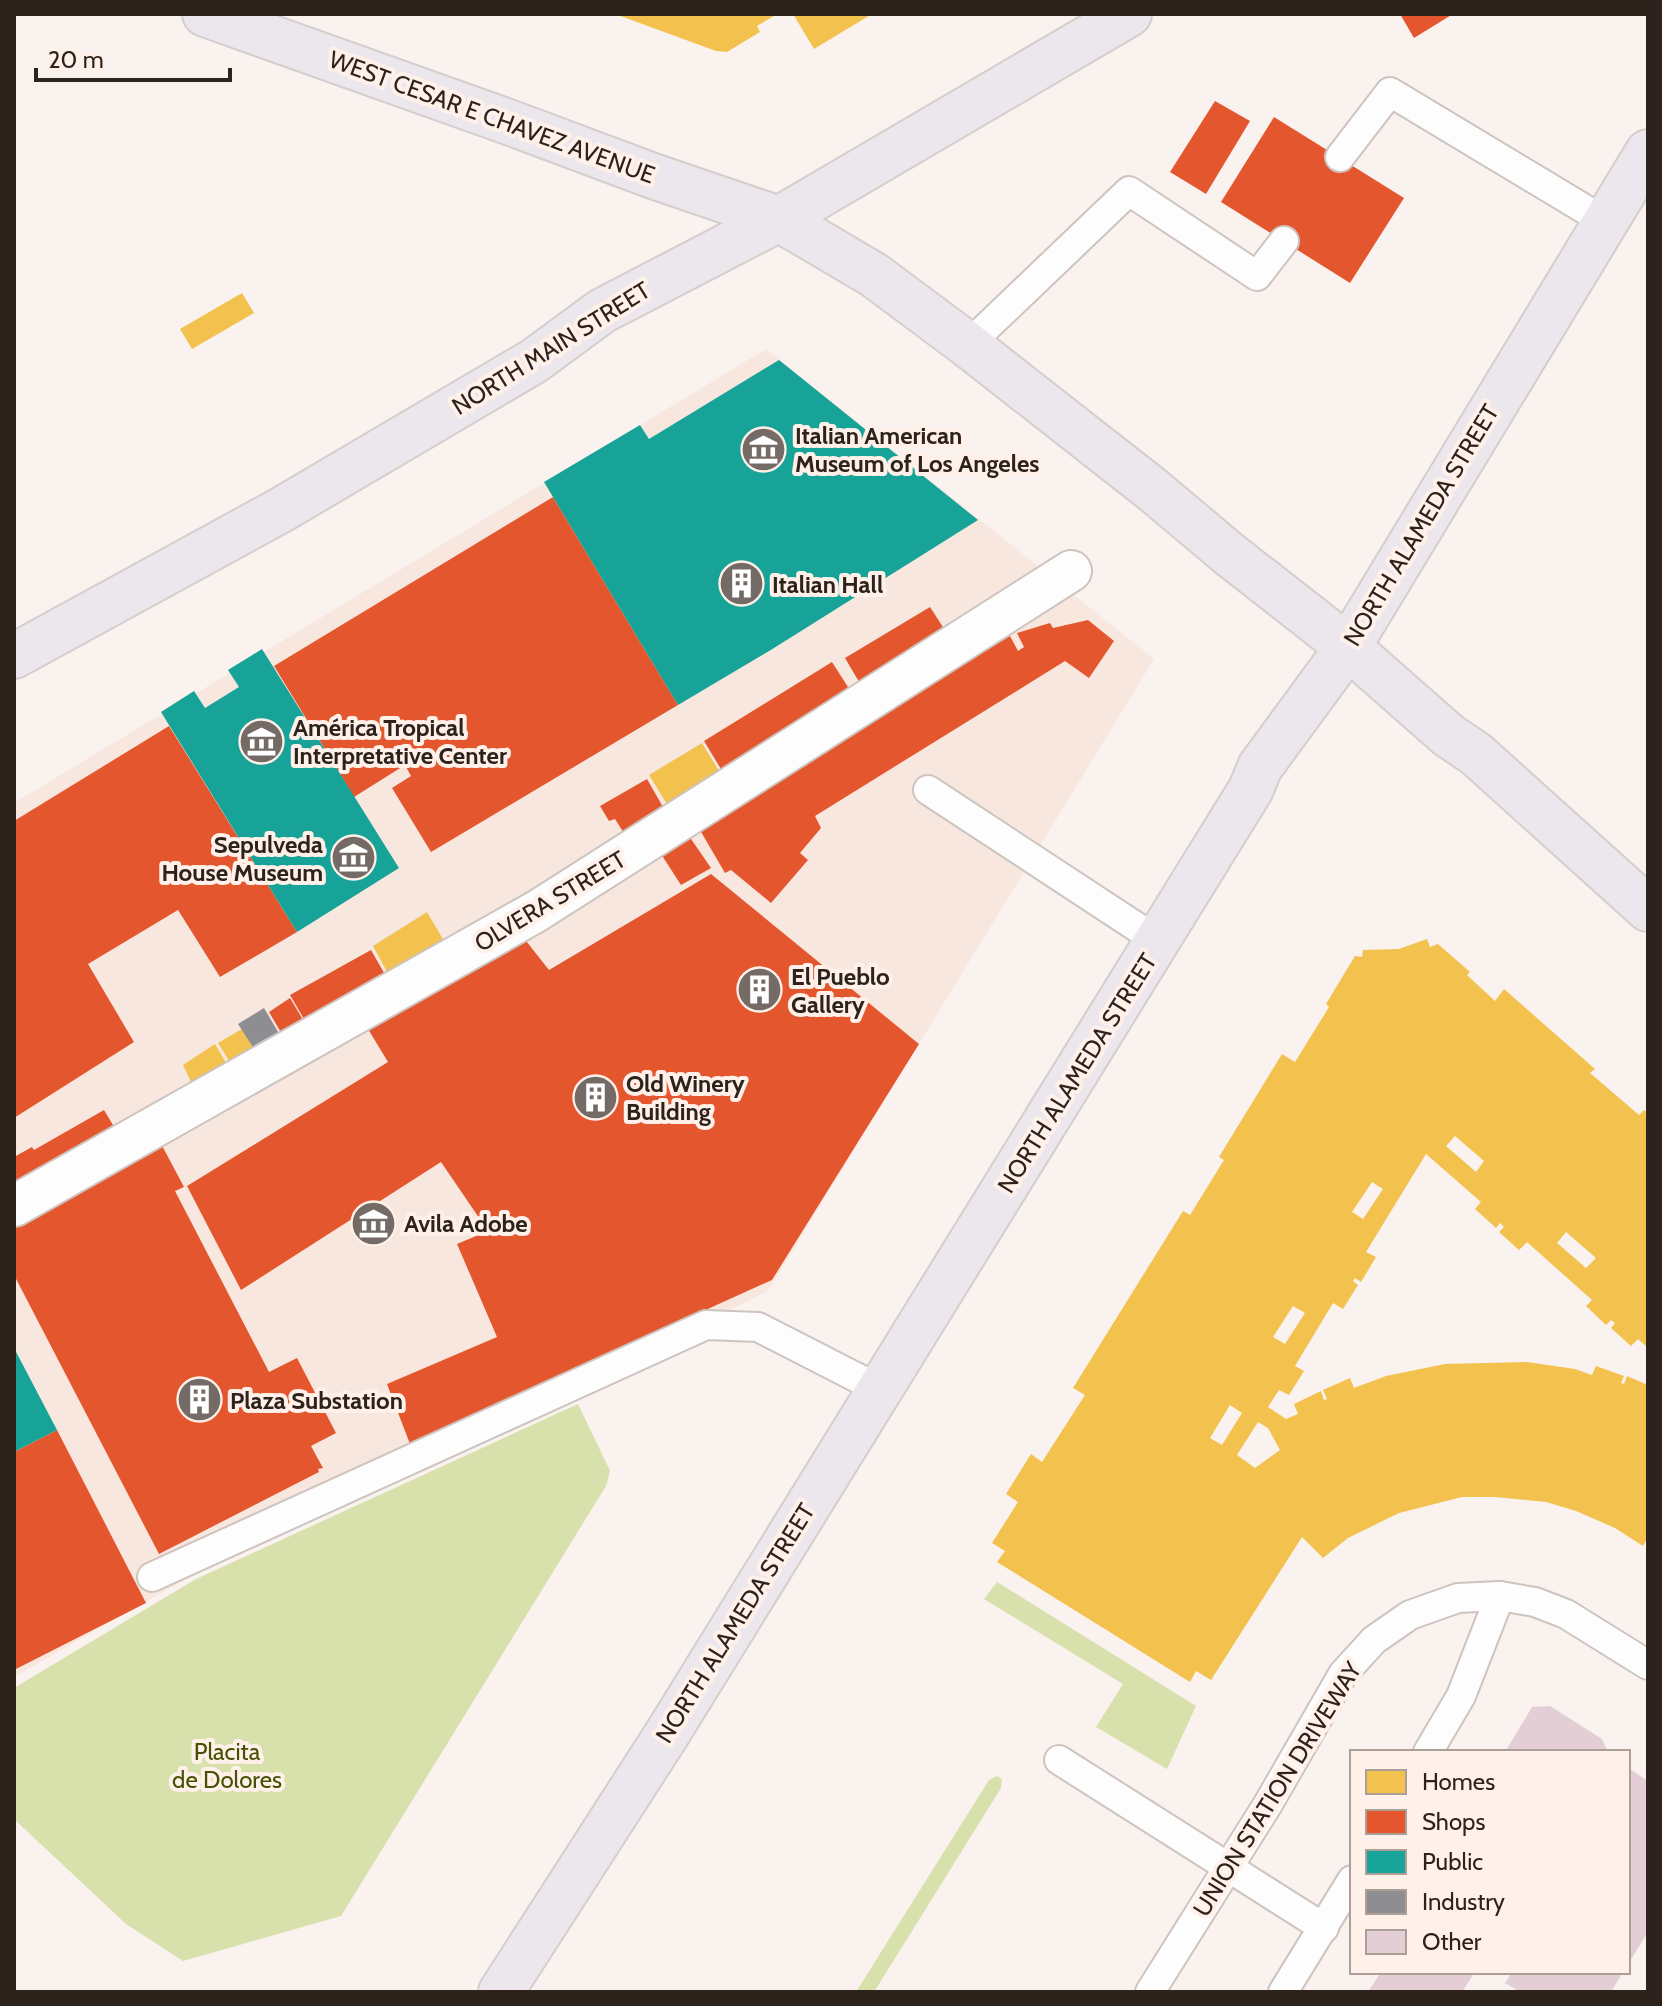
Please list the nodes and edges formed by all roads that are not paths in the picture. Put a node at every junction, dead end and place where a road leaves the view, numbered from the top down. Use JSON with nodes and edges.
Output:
{"nodes":[{"id":1,"x":205,"y":14,"type":"edge"},
{"id":2,"x":1129,"y":14,"type":"edge"},
{"id":3,"x":1648,"y":152,"type":"edge"},
{"id":4,"x":1340,"y":157,"type":"dead end"},
{"id":5,"x":779,"y":219,"type":"junction"},
{"id":6,"x":1606,"y":222,"type":"junction"},
{"id":7,"x":1284,"y":241,"type":"dead end"},
{"id":8,"x":968,"y":345,"type":"junction"},
{"id":9,"x":1071,"y":571,"type":"dead end"},
{"id":10,"x":1348,"y":647,"type":"junction"},
{"id":11,"x":14,"y":656,"type":"edge"},
{"id":12,"x":928,"y":790,"type":"dead end"},
{"id":13,"x":1648,"y":909,"type":"edge"},
{"id":14,"x":1158,"y":941,"type":"junction"},
{"id":15,"x":14,"y":1206,"type":"edge"},
{"id":16,"x":881,"y":1390,"type":"junction"},
{"id":17,"x":152,"y":1577,"type":"dead end"},
{"id":18,"x":1500,"y":1596,"type":"junction"},
{"id":19,"x":1648,"y":1665,"type":"edge"},
{"id":20,"x":1429,"y":1750,"type":"edge"},
{"id":21,"x":1059,"y":1760,"type":"dead end"},
{"id":22,"x":1228,"y":1866,"type":"junction"},
{"id":23,"x":1350,"y":1883,"type":"edge"},
{"id":24,"x":1324,"y":1928,"type":"junction"},
{"id":25,"x":501,"y":1992,"type":"edge"},
{"id":26,"x":1150,"y":1992,"type":"edge"},
{"id":27,"x":1283,"y":1992,"type":"edge"}],
"edges":[{"from":1,"to":5,"type":"main road","name":"WEST CESAR E CHAVEZ AVENUE"},
{"from":2,"to":5,"type":"main road","name":"NORTH MAIN STREET"},
{"from":3,"to":6,"type":"main road","name":"NORTH ALAMEDA STREET"},
{"from":4,"to":6,"type":"lane"},
{"from":5,"to":8,"type":"main road","name":"WEST CESAR E CHAVEZ AVENUE"},
{"from":5,"to":11,"type":"main road","name":"NORTH MAIN STREET"},
{"from":6,"to":10,"type":"main road","name":"NORTH ALAMEDA STREET"},
{"from":7,"to":8,"type":"lane"},
{"from":8,"to":10,"type":"main road","name":"WEST CESAR E CHAVEZ AVENUE"},
{"from":9,"to":15,"type":"street","name":"OLVERA STREET"},
{"from":10,"to":13,"type":"main road","name":"WEST CESAR E CHAVEZ AVENUE"},
{"from":10,"to":14,"type":"main road","name":"NORTH ALAMEDA STREET"},
{"from":12,"to":14,"type":"lane"},
{"from":14,"to":16,"type":"main road","name":"NORTH ALAMEDA STREET"},
{"from":16,"to":17,"type":"lane"},
{"from":16,"to":25,"type":"main road","name":"NORTH ALAMEDA STREET"},
{"from":18,"to":19,"type":"lane","name":"UNION STATION DRIVEWAY"},
{"from":18,"to":20,"type":"lane"},
{"from":18,"to":22,"type":"lane","name":"UNION STATION DRIVEWAY"},
{"from":21,"to":22,"type":"lane"},
{"from":22,"to":24,"type":"lane"},
{"from":22,"to":26,"type":"lane","name":"UNION STATION DRIVEWAY"},
{"from":23,"to":24,"type":"lane"},
{"from":24,"to":27,"type":"lane"}]}
